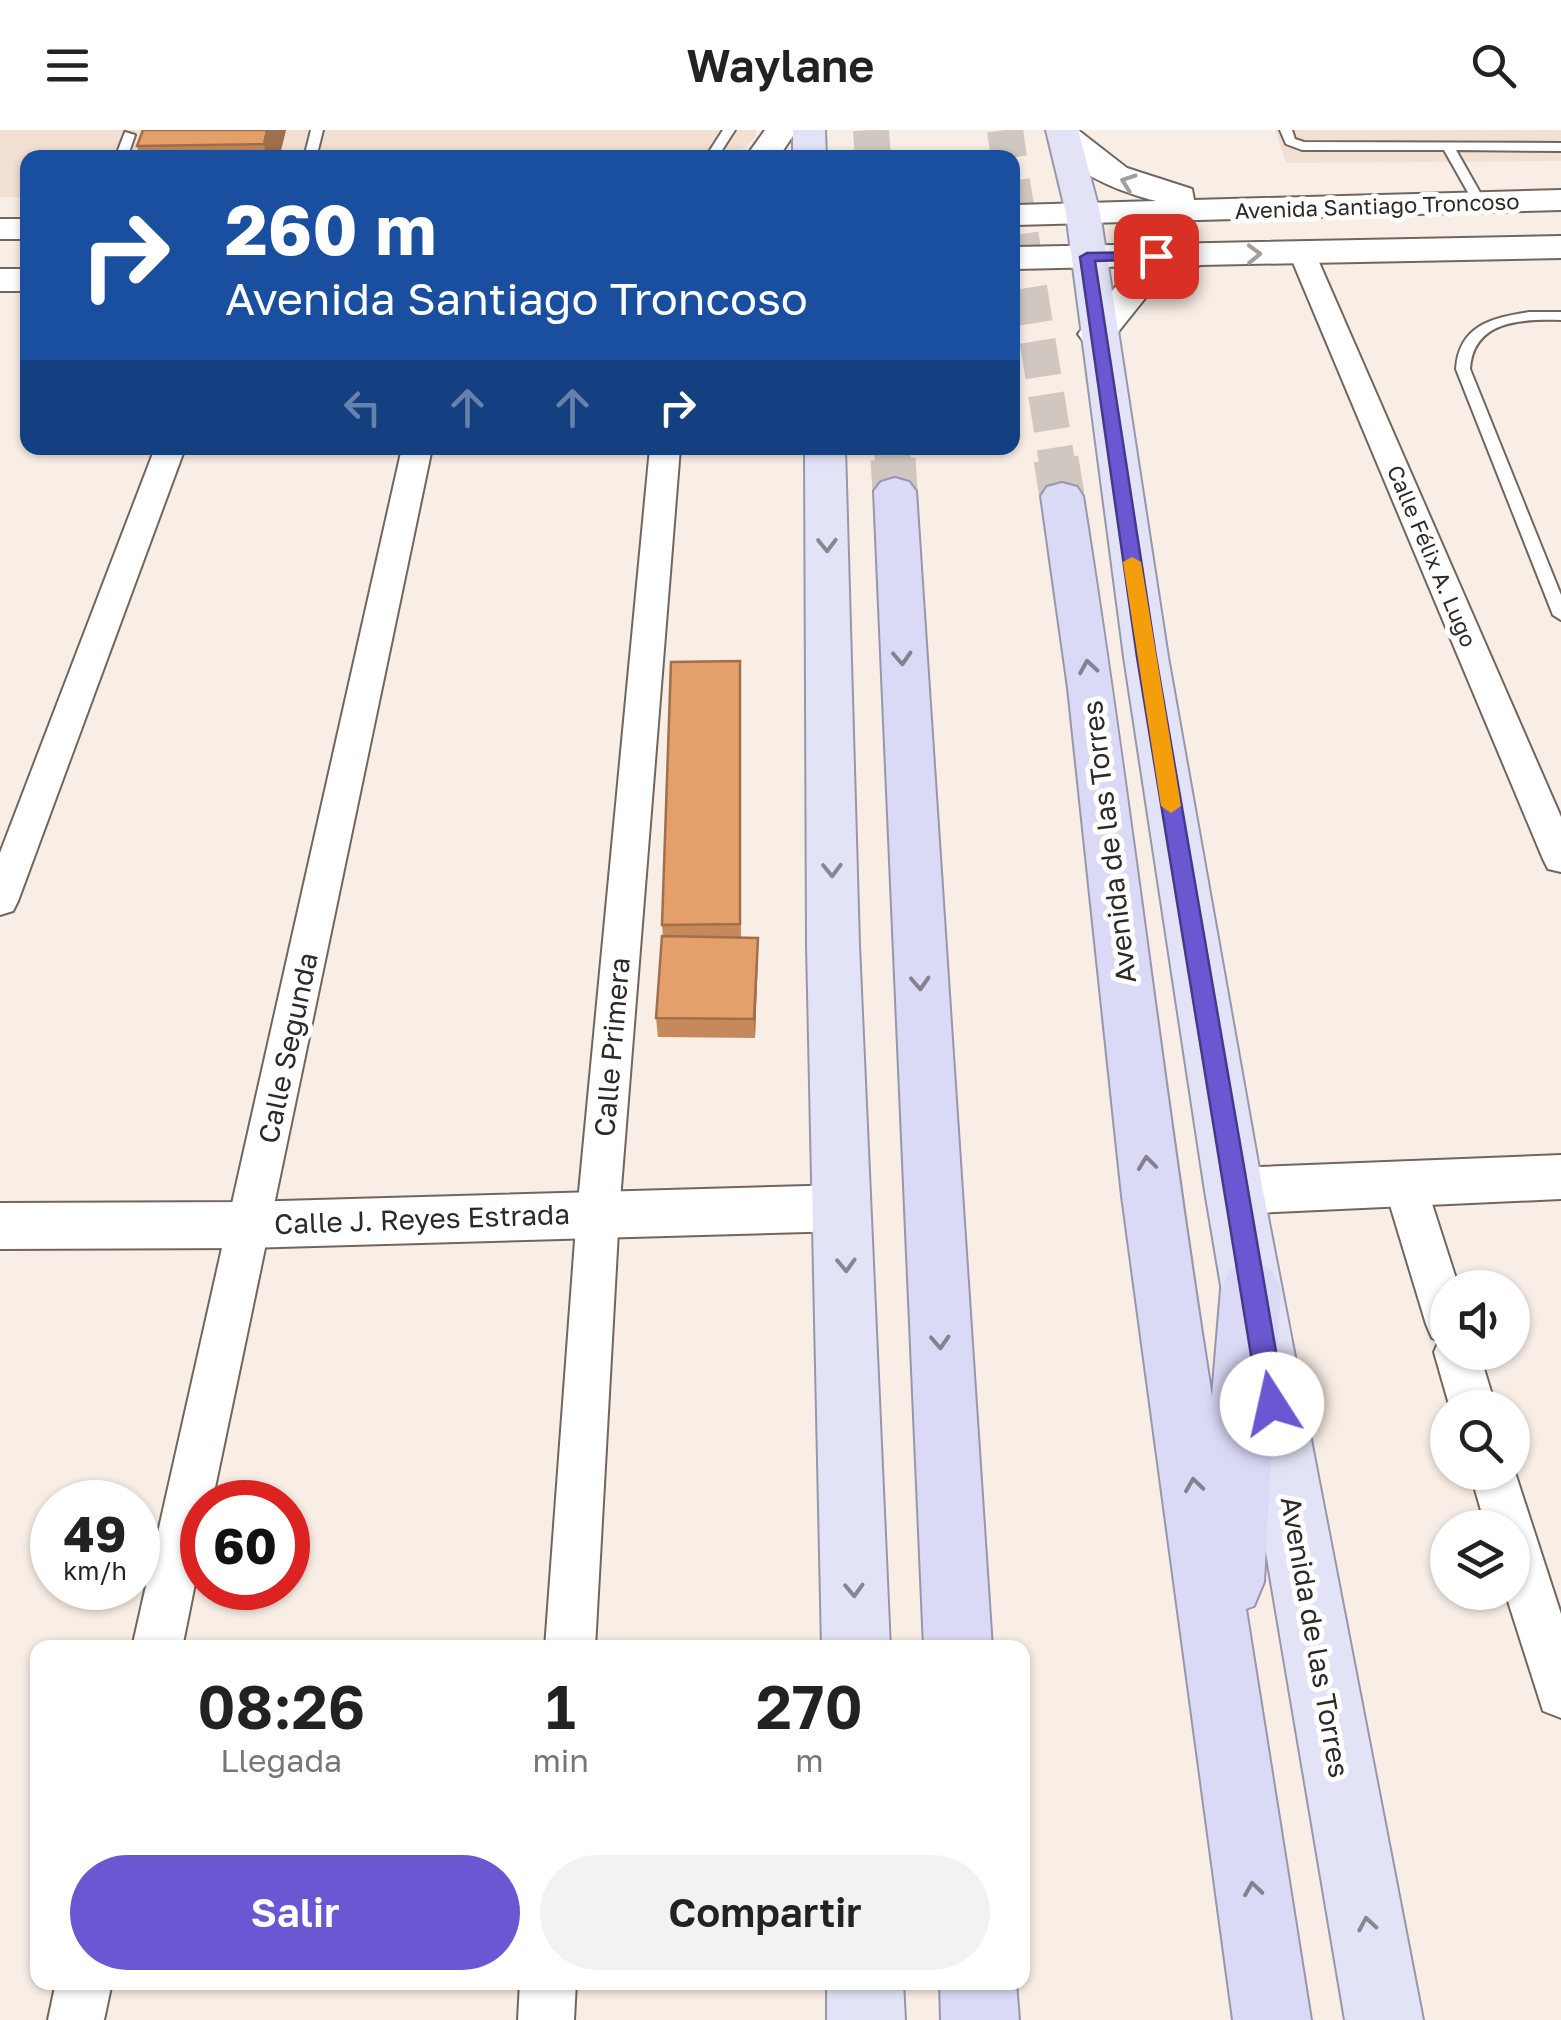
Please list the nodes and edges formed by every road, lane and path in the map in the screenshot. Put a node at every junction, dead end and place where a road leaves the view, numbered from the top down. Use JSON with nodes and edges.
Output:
{"nodes":[{"id":1,"x":1286,"y":130,"type":"edge"},
{"id":2,"x":1062,"y":131,"type":"edge"},
{"id":3,"x":129,"y":134,"type":"dead end"},
{"id":4,"x":1448,"y":147,"type":"junction"},
{"id":5,"x":1561,"y":148,"type":"edge"},
{"id":6,"x":124,"y":150,"type":"edge"},
{"id":7,"x":1561,"y":200,"type":"edge"},
{"id":8,"x":1480,"y":203,"type":"junction"},
{"id":9,"x":1257,"y":210,"type":"junction"},
{"id":10,"x":1020,"y":217,"type":"edge"},
{"id":11,"x":1085,"y":235,"type":"junction"},
{"id":12,"x":1561,"y":247,"type":"edge"},
{"id":13,"x":1302,"y":253,"type":"junction"},
{"id":14,"x":1020,"y":255,"type":"edge"},
{"id":15,"x":1191,"y":256,"type":"junction"},
{"id":16,"x":1561,"y":316,"type":"edge"},
{"id":17,"x":1097,"y":334,"type":"junction"},
{"id":18,"x":167,"y":455,"type":"edge"},
{"id":19,"x":416,"y":455,"type":"edge"},
{"id":20,"x":663,"y":455,"type":"edge"},
{"id":21,"x":825,"y":455,"type":"edge"},
{"id":22,"x":895,"y":491,"type":"tunnel mouth"},
{"id":23,"x":1062,"y":496,"type":"tunnel mouth"},
{"id":24,"x":1561,"y":616,"type":"edge"},
{"id":25,"x":1561,"y":860,"type":"edge"},
{"id":26,"x":0,"y":901,"type":"edge"},
{"id":27,"x":1561,"y":1177,"type":"edge"},
{"id":28,"x":1404,"y":1182,"type":"junction"},
{"id":29,"x":1234,"y":1191,"type":"junction"},
{"id":30,"x":844,"y":1208,"type":"junction"},
{"id":31,"x":598,"y":1213,"type":"junction"},
{"id":32,"x":249,"y":1225,"type":"junction"},
{"id":33,"x":0,"y":1226,"type":"edge"},
{"id":34,"x":1431,"y":1270,"type":"edge"},
{"id":35,"x":1251,"y":1289,"type":"junction"},
{"id":36,"x":1530,"y":1594,"type":"edge"},
{"id":37,"x":159,"y":1640,"type":"edge"},
{"id":38,"x":571,"y":1640,"type":"edge"},
{"id":39,"x":856,"y":1640,"type":"edge"},
{"id":40,"x":958,"y":1640,"type":"edge"},
{"id":41,"x":1223,"y":1685,"type":"junction"},
{"id":42,"x":1561,"y":1693,"type":"edge"},
{"id":43,"x":82,"y":1990,"type":"edge"},
{"id":44,"x":548,"y":1990,"type":"edge"},
{"id":45,"x":865,"y":1990,"type":"edge"},
{"id":46,"x":978,"y":1990,"type":"edge"},
{"id":47,"x":76,"y":2020,"type":"edge"},
{"id":48,"x":546,"y":2020,"type":"edge"},
{"id":49,"x":866,"y":2020,"type":"edge"},
{"id":50,"x":980,"y":2020,"type":"edge"},
{"id":51,"x":1272,"y":2020,"type":"edge"},
{"id":52,"x":1384,"y":2020,"type":"edge"}],
"edges":[{"from":1,"to":4,"type":"lane"},
{"from":9,"to":2,"type":"main road","one_way":true},
{"from":2,"to":11,"type":"main road","name":"Avenida de las Torres"},
{"from":3,"to":6,"type":"lane"},
{"from":4,"to":5,"type":"lane"},
{"from":4,"to":8,"type":"lane"},
{"from":7,"to":8,"type":"main road","name":"Avenida Santiago Troncoso"},
{"from":8,"to":9,"type":"main road","name":"Avenida Santiago Troncoso"},
{"from":9,"to":11,"type":"main road","name":"Avenida Santiago Troncoso"},
{"from":10,"to":11,"type":"main road","name":"Avenida Santiago Troncoso"},
{"from":11,"to":14,"type":"main road","name":"Avenida Santiago Troncoso"},
{"from":11,"to":15,"type":"main road","name":"Avenida Santiago Troncoso"},
{"from":11,"to":17,"type":"main road","name":"Avenida de las Torres"},
{"from":12,"to":13,"type":"main road","name":"Avenida Santiago Troncoso"},
{"from":15,"to":13,"type":"main road","name":"Avenida Santiago Troncoso","one_way":true},
{"from":13,"to":25,"type":"street","name":"Calle Félix A. Lugo"},
{"from":15,"to":17,"type":"main road"},
{"from":16,"to":24,"type":"lane"},
{"from":17,"to":29,"type":"main road","name":"Avenida de las Torres"},
{"from":18,"to":26,"type":"street"},
{"from":19,"to":32,"type":"street","name":"Calle Segunda"},
{"from":20,"to":31,"type":"street","name":"Calle Primera"},
{"from":21,"to":30,"type":"main road","one_way":true},
{"from":22,"to":40,"type":"highway","one_way":true},
{"from":41,"to":23,"type":"highway","name":"Avenida de las Torres","one_way":true},
{"from":27,"to":28,"type":"street"},
{"from":28,"to":29,"type":"street"},
{"from":28,"to":34,"type":"street"},
{"from":29,"to":35,"type":"main road","name":"Avenida de las Torres"},
{"from":30,"to":31,"type":"street","name":"Calle J. Reyes Estrada"},
{"from":30,"to":39,"type":"main road","one_way":true},
{"from":31,"to":32,"type":"street","name":"Calle J. Reyes Estrada"},
{"from":31,"to":38,"type":"street","name":"Calle Primera"},
{"from":32,"to":33,"type":"street","name":"Calle J. Reyes Estrada"},
{"from":32,"to":37,"type":"street","name":"Calle Segunda"},
{"from":35,"to":41,"type":"highway"},
{"from":52,"to":35,"type":"main road","name":"Avenida de las Torres","one_way":true},
{"from":36,"to":42,"type":"street"},
{"from":51,"to":41,"type":"highway","name":"Avenida de las Torres","one_way":true},
{"from":43,"to":47,"type":"street"},
{"from":44,"to":48,"type":"street"},
{"from":45,"to":49,"type":"main road"},
{"from":46,"to":50,"type":"highway"}]}
